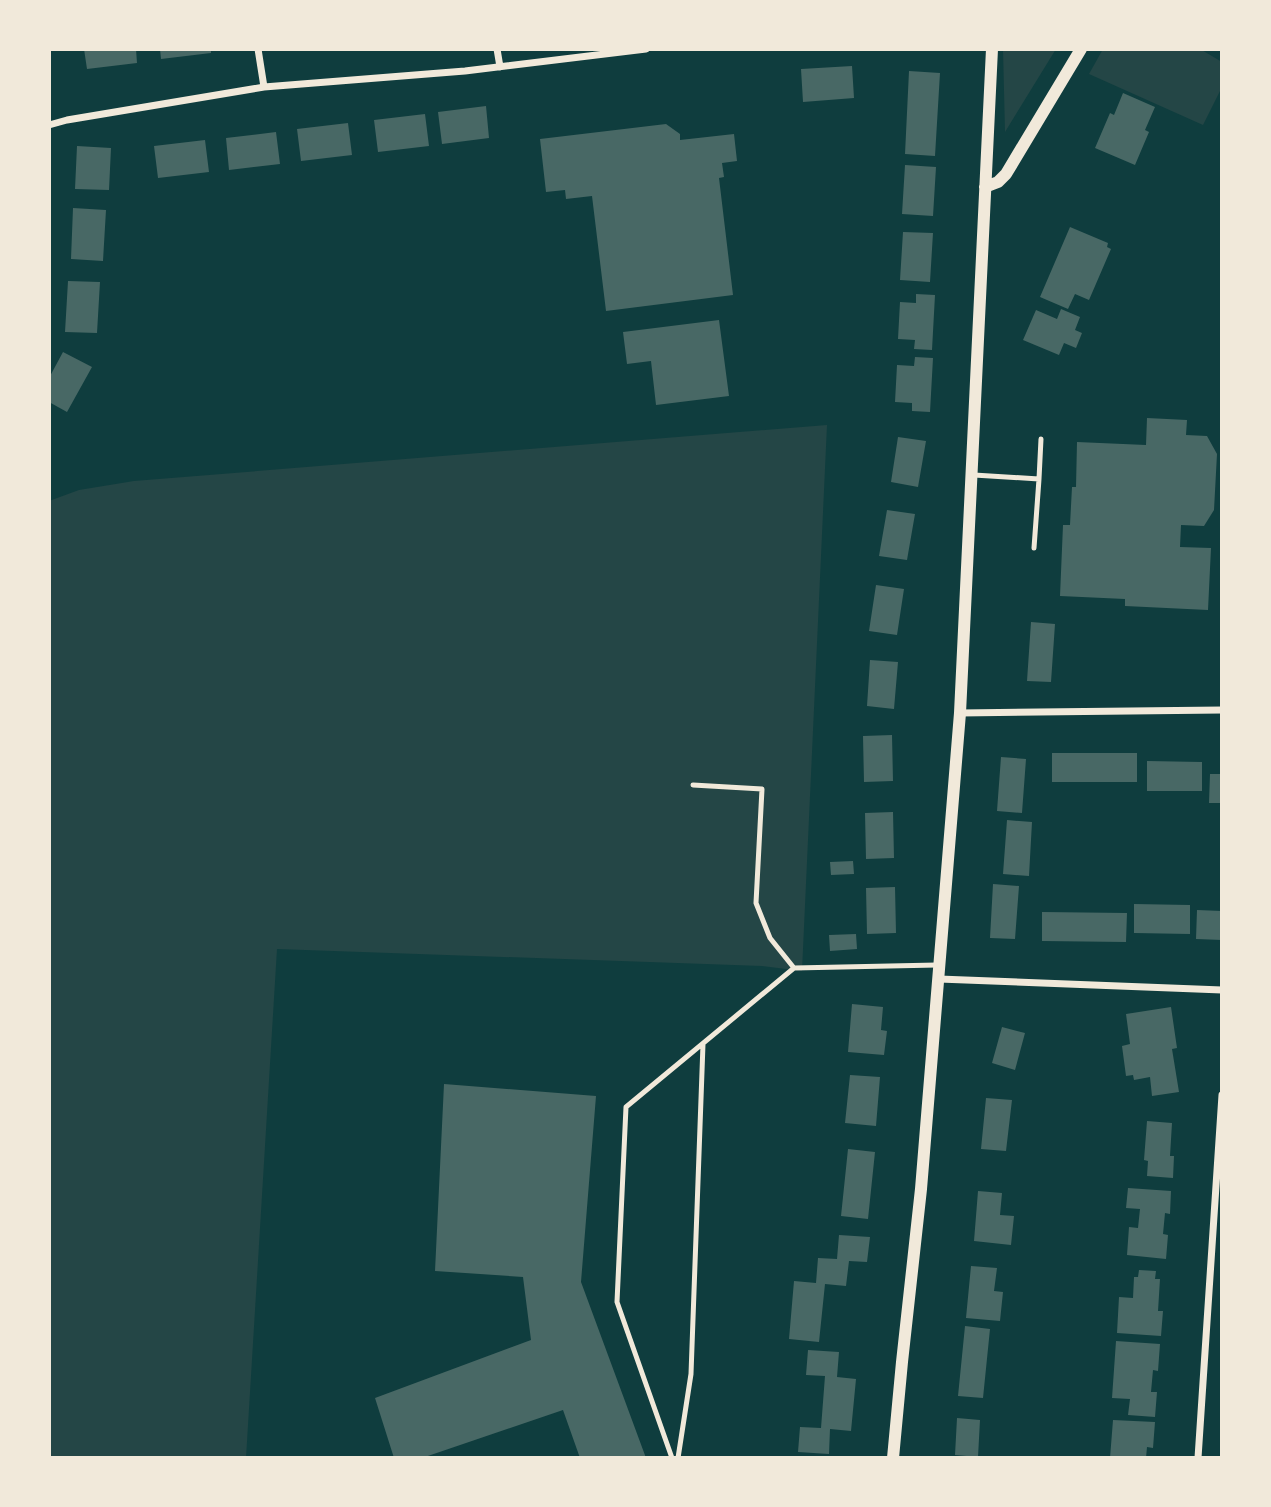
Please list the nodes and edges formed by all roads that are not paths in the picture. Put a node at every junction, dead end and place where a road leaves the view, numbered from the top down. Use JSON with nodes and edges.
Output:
{"nodes":[{"id":1,"x":258,"y":49,"type":"edge"},
{"id":2,"x":497,"y":49,"type":"edge"},
{"id":3,"x":646,"y":49,"type":"edge"},
{"id":4,"x":992,"y":49,"type":"edge"},
{"id":5,"x":1081,"y":49,"type":"edge"},
{"id":6,"x":499,"y":67,"type":"junction"},
{"id":7,"x":264,"y":88,"type":"junction"},
{"id":8,"x":49,"y":125,"type":"edge"},
{"id":9,"x":985,"y":187,"type":"junction"},
{"id":10,"x":1041,"y":439,"type":"dead end"},
{"id":11,"x":971,"y":475,"type":"junction"},
{"id":12,"x":1039,"y":479,"type":"junction"},
{"id":13,"x":1034,"y":548,"type":"dead end"},
{"id":14,"x":1222,"y":710,"type":"edge"},
{"id":15,"x":960,"y":713,"type":"junction"},
{"id":16,"x":693,"y":785,"type":"dead end"},
{"id":17,"x":940,"y":965,"type":"junction"},
{"id":18,"x":794,"y":968,"type":"junction"},
{"id":19,"x":939,"y":979,"type":"junction"},
{"id":20,"x":1222,"y":990,"type":"edge"},
{"id":21,"x":703,"y":1044,"type":"junction"},
{"id":22,"x":1222,"y":1095,"type":"edge"},
{"id":23,"x":672,"y":1458,"type":"edge"},
{"id":24,"x":678,"y":1458,"type":"edge"},
{"id":25,"x":893,"y":1458,"type":"edge"},
{"id":26,"x":1198,"y":1458,"type":"edge"}],
"edges":[{"from":1,"to":7,"type":"street"},
{"from":2,"to":6,"type":"street"},
{"from":3,"to":6,"type":"street"},
{"from":4,"to":9,"type":"street"},
{"from":5,"to":9,"type":"street"},
{"from":6,"to":7,"type":"street"},
{"from":7,"to":8,"type":"street"},
{"from":9,"to":11,"type":"street"},
{"from":10,"to":12,"type":"lane"},
{"from":11,"to":12,"type":"lane"},
{"from":11,"to":15,"type":"street"},
{"from":12,"to":13,"type":"lane"},
{"from":14,"to":15,"type":"street"},
{"from":15,"to":17,"type":"street"},
{"from":16,"to":18,"type":"lane"},
{"from":17,"to":18,"type":"lane"},
{"from":17,"to":19,"type":"street"},
{"from":18,"to":21,"type":"lane"},
{"from":19,"to":20,"type":"street"},
{"from":19,"to":25,"type":"street"},
{"from":21,"to":23,"type":"lane"},
{"from":21,"to":24,"type":"lane"},
{"from":22,"to":26,"type":"street"}]}
